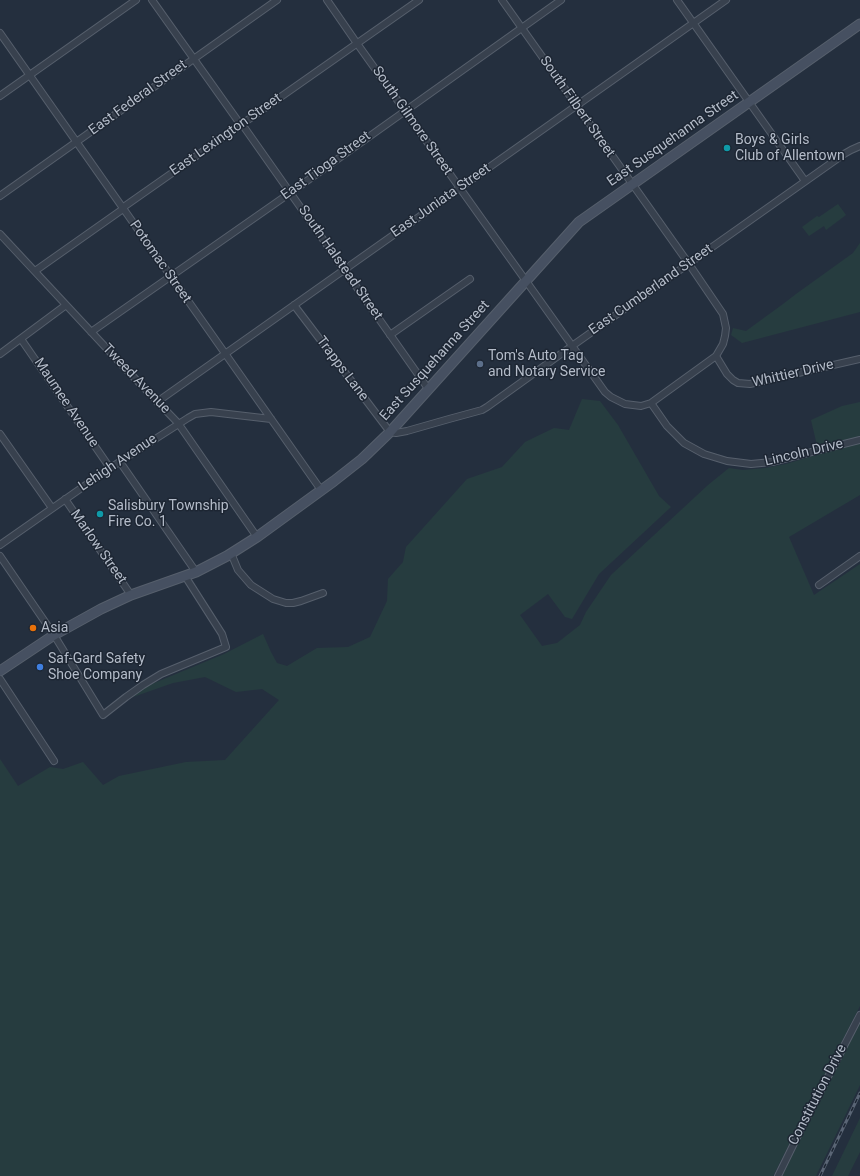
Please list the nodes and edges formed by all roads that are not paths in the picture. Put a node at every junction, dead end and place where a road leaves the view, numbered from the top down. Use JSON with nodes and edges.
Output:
{"nodes":[{"id":1,"x":136,"y":0,"type":"edge"},
{"id":2,"x":152,"y":0,"type":"edge"},
{"id":3,"x":277,"y":0,"type":"edge"},
{"id":4,"x":327,"y":0,"type":"edge"},
{"id":5,"x":419,"y":0,"type":"edge"},
{"id":6,"x":502,"y":0,"type":"edge"},
{"id":7,"x":561,"y":0,"type":"edge"},
{"id":8,"x":677,"y":0,"type":"edge"},
{"id":9,"x":726,"y":0,"type":"edge"},
{"id":10,"x":693,"y":23,"type":"junction"},
{"id":11,"x":860,"y":24,"type":"edge"},
{"id":12,"x":521,"y":28,"type":"junction"},
{"id":13,"x":0,"y":33,"type":"edge"},
{"id":14,"x":358,"y":44,"type":"junction"},
{"id":15,"x":194,"y":58,"type":"junction"},
{"id":16,"x":30,"y":75,"type":"junction"},
{"id":17,"x":0,"y":96,"type":"edge"},
{"id":18,"x":749,"y":103,"type":"junction"},
{"id":19,"x":576,"y":106,"type":"junction"},
{"id":20,"x":404,"y":110,"type":"junction"},
{"id":21,"x":241,"y":124,"type":"junction"},
{"id":22,"x":76,"y":142,"type":"junction"},
{"id":23,"x":860,"y":146,"type":"edge"},
{"id":24,"x":805,"y":181,"type":"junction"},
{"id":25,"x":632,"y":185,"type":"junction"},
{"id":26,"x":460,"y":188,"type":"junction"},
{"id":27,"x":290,"y":192,"type":"junction"},
{"id":28,"x":0,"y":196,"type":"edge"},
{"id":29,"x":123,"y":209,"type":"junction"},
{"id":30,"x":0,"y":234,"type":"edge"},
{"id":31,"x":688,"y":264,"type":"junction"},
{"id":32,"x":344,"y":270,"type":"junction"},
{"id":33,"x":35,"y":271,"type":"junction"},
{"id":34,"x":170,"y":276,"type":"junction"},
{"id":35,"x":470,"y":279,"type":"dead end"},
{"id":36,"x":526,"y":281,"type":"junction"},
{"id":37,"x":66,"y":305,"type":"junction"},
{"id":38,"x":294,"y":305,"type":"junction"},
{"id":39,"x":91,"y":332,"type":"junction"},
{"id":40,"x":390,"y":335,"type":"junction"},
{"id":41,"x":21,"y":339,"type":"junction"},
{"id":42,"x":572,"y":346,"type":"junction"},
{"id":43,"x":225,"y":353,"type":"junction"},
{"id":44,"x":0,"y":354,"type":"edge"},
{"id":45,"x":716,"y":356,"type":"junction"},
{"id":46,"x":860,"y":359,"type":"edge"},
{"id":47,"x":429,"y":390,"type":"junction"},
{"id":48,"x":157,"y":402,"type":"junction"},
{"id":49,"x":651,"y":403,"type":"junction"},
{"id":50,"x":271,"y":419,"type":"junction"},
{"id":51,"x":178,"y":423,"type":"junction"},
{"id":52,"x":390,"y":432,"type":"junction"},
{"id":53,"x":0,"y":434,"type":"edge"},
{"id":54,"x":860,"y":440,"type":"edge"},
{"id":55,"x":120,"y":462,"type":"junction"},
{"id":56,"x":110,"y":468,"type":"junction"},
{"id":57,"x":321,"y":490,"type":"junction"},
{"id":58,"x":65,"y":500,"type":"junction"},
{"id":59,"x":52,"y":508,"type":"junction"},
{"id":60,"x":257,"y":537,"type":"junction"},
{"id":61,"x":0,"y":545,"type":"edge"},
{"id":62,"x":231,"y":554,"type":"junction"},
{"id":63,"x":0,"y":556,"type":"edge"},
{"id":64,"x":860,"y":556,"type":"edge"},
{"id":65,"x":196,"y":572,"type":"junction"},
{"id":66,"x":185,"y":576,"type":"junction"},
{"id":67,"x":819,"y":585,"type":"dead end"},
{"id":68,"x":323,"y":593,"type":"dead end"},
{"id":69,"x":132,"y":595,"type":"junction"},
{"id":70,"x":54,"y":635,"type":"junction"},
{"id":71,"x":0,"y":671,"type":"edge"},
{"id":72,"x":0,"y":679,"type":"edge"},
{"id":73,"x":54,"y":761,"type":"dead end"},
{"id":74,"x":860,"y":1014,"type":"edge"},
{"id":75,"x":778,"y":1176,"type":"edge"}],
"edges":[{"from":1,"to":16,"type":"street"},
{"from":2,"to":15,"type":"street","name":"South Halstead Street"},
{"from":3,"to":15,"type":"street","name":"East Federal Street"},
{"from":4,"to":14,"type":"street","name":"South Gilmore Street"},
{"from":5,"to":14,"type":"street","name":"East Lexington Street"},
{"from":6,"to":12,"type":"street","name":"South Filbert Street"},
{"from":7,"to":12,"type":"street","name":"East Tioga Street"},
{"from":8,"to":10,"type":"street"},
{"from":9,"to":10,"type":"street","name":"East Juniata Street"},
{"from":10,"to":18,"type":"street"},
{"from":10,"to":19,"type":"street","name":"East Juniata Street"},
{"from":11,"to":18,"type":"main road","name":"East Susquehanna Street"},
{"from":12,"to":19,"type":"street","name":"South Filbert Street"},
{"from":12,"to":20,"type":"street","name":"East Tioga Street"},
{"from":13,"to":16,"type":"street","name":"Potomac Street"},
{"from":14,"to":20,"type":"street","name":"South Gilmore Street"},
{"from":14,"to":21,"type":"street","name":"East Lexington Street"},
{"from":15,"to":21,"type":"street","name":"South Halstead Street"},
{"from":15,"to":22,"type":"street","name":"East Federal Street"},
{"from":16,"to":17,"type":"street"},
{"from":16,"to":22,"type":"street","name":"Potomac Street"},
{"from":18,"to":24,"type":"street"},
{"from":18,"to":25,"type":"main road","name":"East Susquehanna Street"},
{"from":19,"to":25,"type":"street","name":"South Filbert Street"},
{"from":19,"to":26,"type":"street","name":"East Juniata Street"},
{"from":20,"to":26,"type":"street","name":"South Gilmore Street"},
{"from":20,"to":27,"type":"street","name":"East Tioga Street"},
{"from":21,"to":27,"type":"street","name":"South Halstead Street"},
{"from":21,"to":29,"type":"street","name":"East Lexington Street"},
{"from":22,"to":28,"type":"street","name":"East Federal Street"},
{"from":22,"to":29,"type":"street","name":"Potomac Street"},
{"from":23,"to":24,"type":"street","name":"East Cumberland Street"},
{"from":24,"to":31,"type":"street","name":"East Cumberland Street"},
{"from":25,"to":31,"type":"street","name":"South Filbert Street"},
{"from":25,"to":36,"type":"main road","name":"East Susquehanna Street"},
{"from":26,"to":32,"type":"street","name":"East Juniata Street"},
{"from":26,"to":36,"type":"street","name":"South Gilmore Street"},
{"from":27,"to":32,"type":"street","name":"South Halstead Street"},
{"from":27,"to":34,"type":"street","name":"East Tioga Street"},
{"from":29,"to":33,"type":"street","name":"East Lexington Street"},
{"from":29,"to":34,"type":"street","name":"Potomac Street"},
{"from":30,"to":33,"type":"street","name":"Tweed Avenue"},
{"from":31,"to":42,"type":"street","name":"East Cumberland Street"},
{"from":31,"to":45,"type":"street","name":"South Filbert Street"},
{"from":32,"to":38,"type":"street","name":"East Juniata Street"},
{"from":32,"to":40,"type":"street","name":"South Halstead Street"},
{"from":33,"to":37,"type":"street","name":"Tweed Avenue"},
{"from":34,"to":39,"type":"street","name":"East Tioga Street"},
{"from":34,"to":43,"type":"street","name":"Potomac Street"},
{"from":35,"to":40,"type":"street"},
{"from":36,"to":42,"type":"street","name":"South Gilmore Street"},
{"from":36,"to":47,"type":"main road","name":"East Susquehanna Street"},
{"from":37,"to":39,"type":"street","name":"Tweed Avenue"},
{"from":37,"to":41,"type":"street"},
{"from":38,"to":43,"type":"street","name":"East Juniata Street"},
{"from":38,"to":52,"type":"street","name":"Trapps Lane"},
{"from":39,"to":48,"type":"street","name":"Tweed Avenue"},
{"from":40,"to":47,"type":"street","name":"South Halstead Street"},
{"from":41,"to":44,"type":"street"},
{"from":41,"to":56,"type":"street","name":"Maumee Avenue"},
{"from":42,"to":49,"type":"street"},
{"from":42,"to":52,"type":"street","name":"East Cumberland Street"},
{"from":43,"to":48,"type":"street","name":"East Juniata Street"},
{"from":43,"to":50,"type":"street","name":"Potomac Street"},
{"from":45,"to":46,"type":"street","name":"Whittier Drive"},
{"from":45,"to":49,"type":"street"},
{"from":47,"to":52,"type":"main road","name":"East Susquehanna Street"},
{"from":48,"to":51,"type":"street","name":"Tweed Avenue"},
{"from":49,"to":54,"type":"street","name":"Lincoln Drive"},
{"from":50,"to":51,"type":"street","name":"Lehigh Avenue"},
{"from":50,"to":57,"type":"street","name":"Potomac Street"},
{"from":51,"to":55,"type":"street","name":"Lehigh Avenue"},
{"from":51,"to":60,"type":"street","name":"Tweed Avenue"},
{"from":52,"to":57,"type":"main road","name":"East Susquehanna Street"},
{"from":53,"to":59,"type":"street","name":"Marlow Street"},
{"from":55,"to":56,"type":"street","name":"Lehigh Avenue"},
{"from":55,"to":65,"type":"street"},
{"from":56,"to":58,"type":"street","name":"Lehigh Avenue"},
{"from":57,"to":60,"type":"main road","name":"East Susquehanna Street"},
{"from":58,"to":59,"type":"street","name":"Lehigh Avenue"},
{"from":58,"to":69,"type":"street","name":"Marlow Street"},
{"from":59,"to":61,"type":"street","name":"Lehigh Avenue"},
{"from":60,"to":62,"type":"main road","name":"East Susquehanna Street"},
{"from":62,"to":65,"type":"main road","name":"East Susquehanna Street"},
{"from":62,"to":68,"type":"street"},
{"from":63,"to":70,"type":"street"},
{"from":64,"to":67,"type":"street"},
{"from":65,"to":66,"type":"main road","name":"East Susquehanna Street"},
{"from":66,"to":69,"type":"main road","name":"East Susquehanna Street"},
{"from":66,"to":70,"type":"street"},
{"from":69,"to":70,"type":"main road","name":"East Susquehanna Street"},
{"from":70,"to":71,"type":"main road","name":"East Susquehanna Street"},
{"from":72,"to":73,"type":"street"},
{"from":74,"to":75,"type":"street","name":"Constitution Drive"}]}
